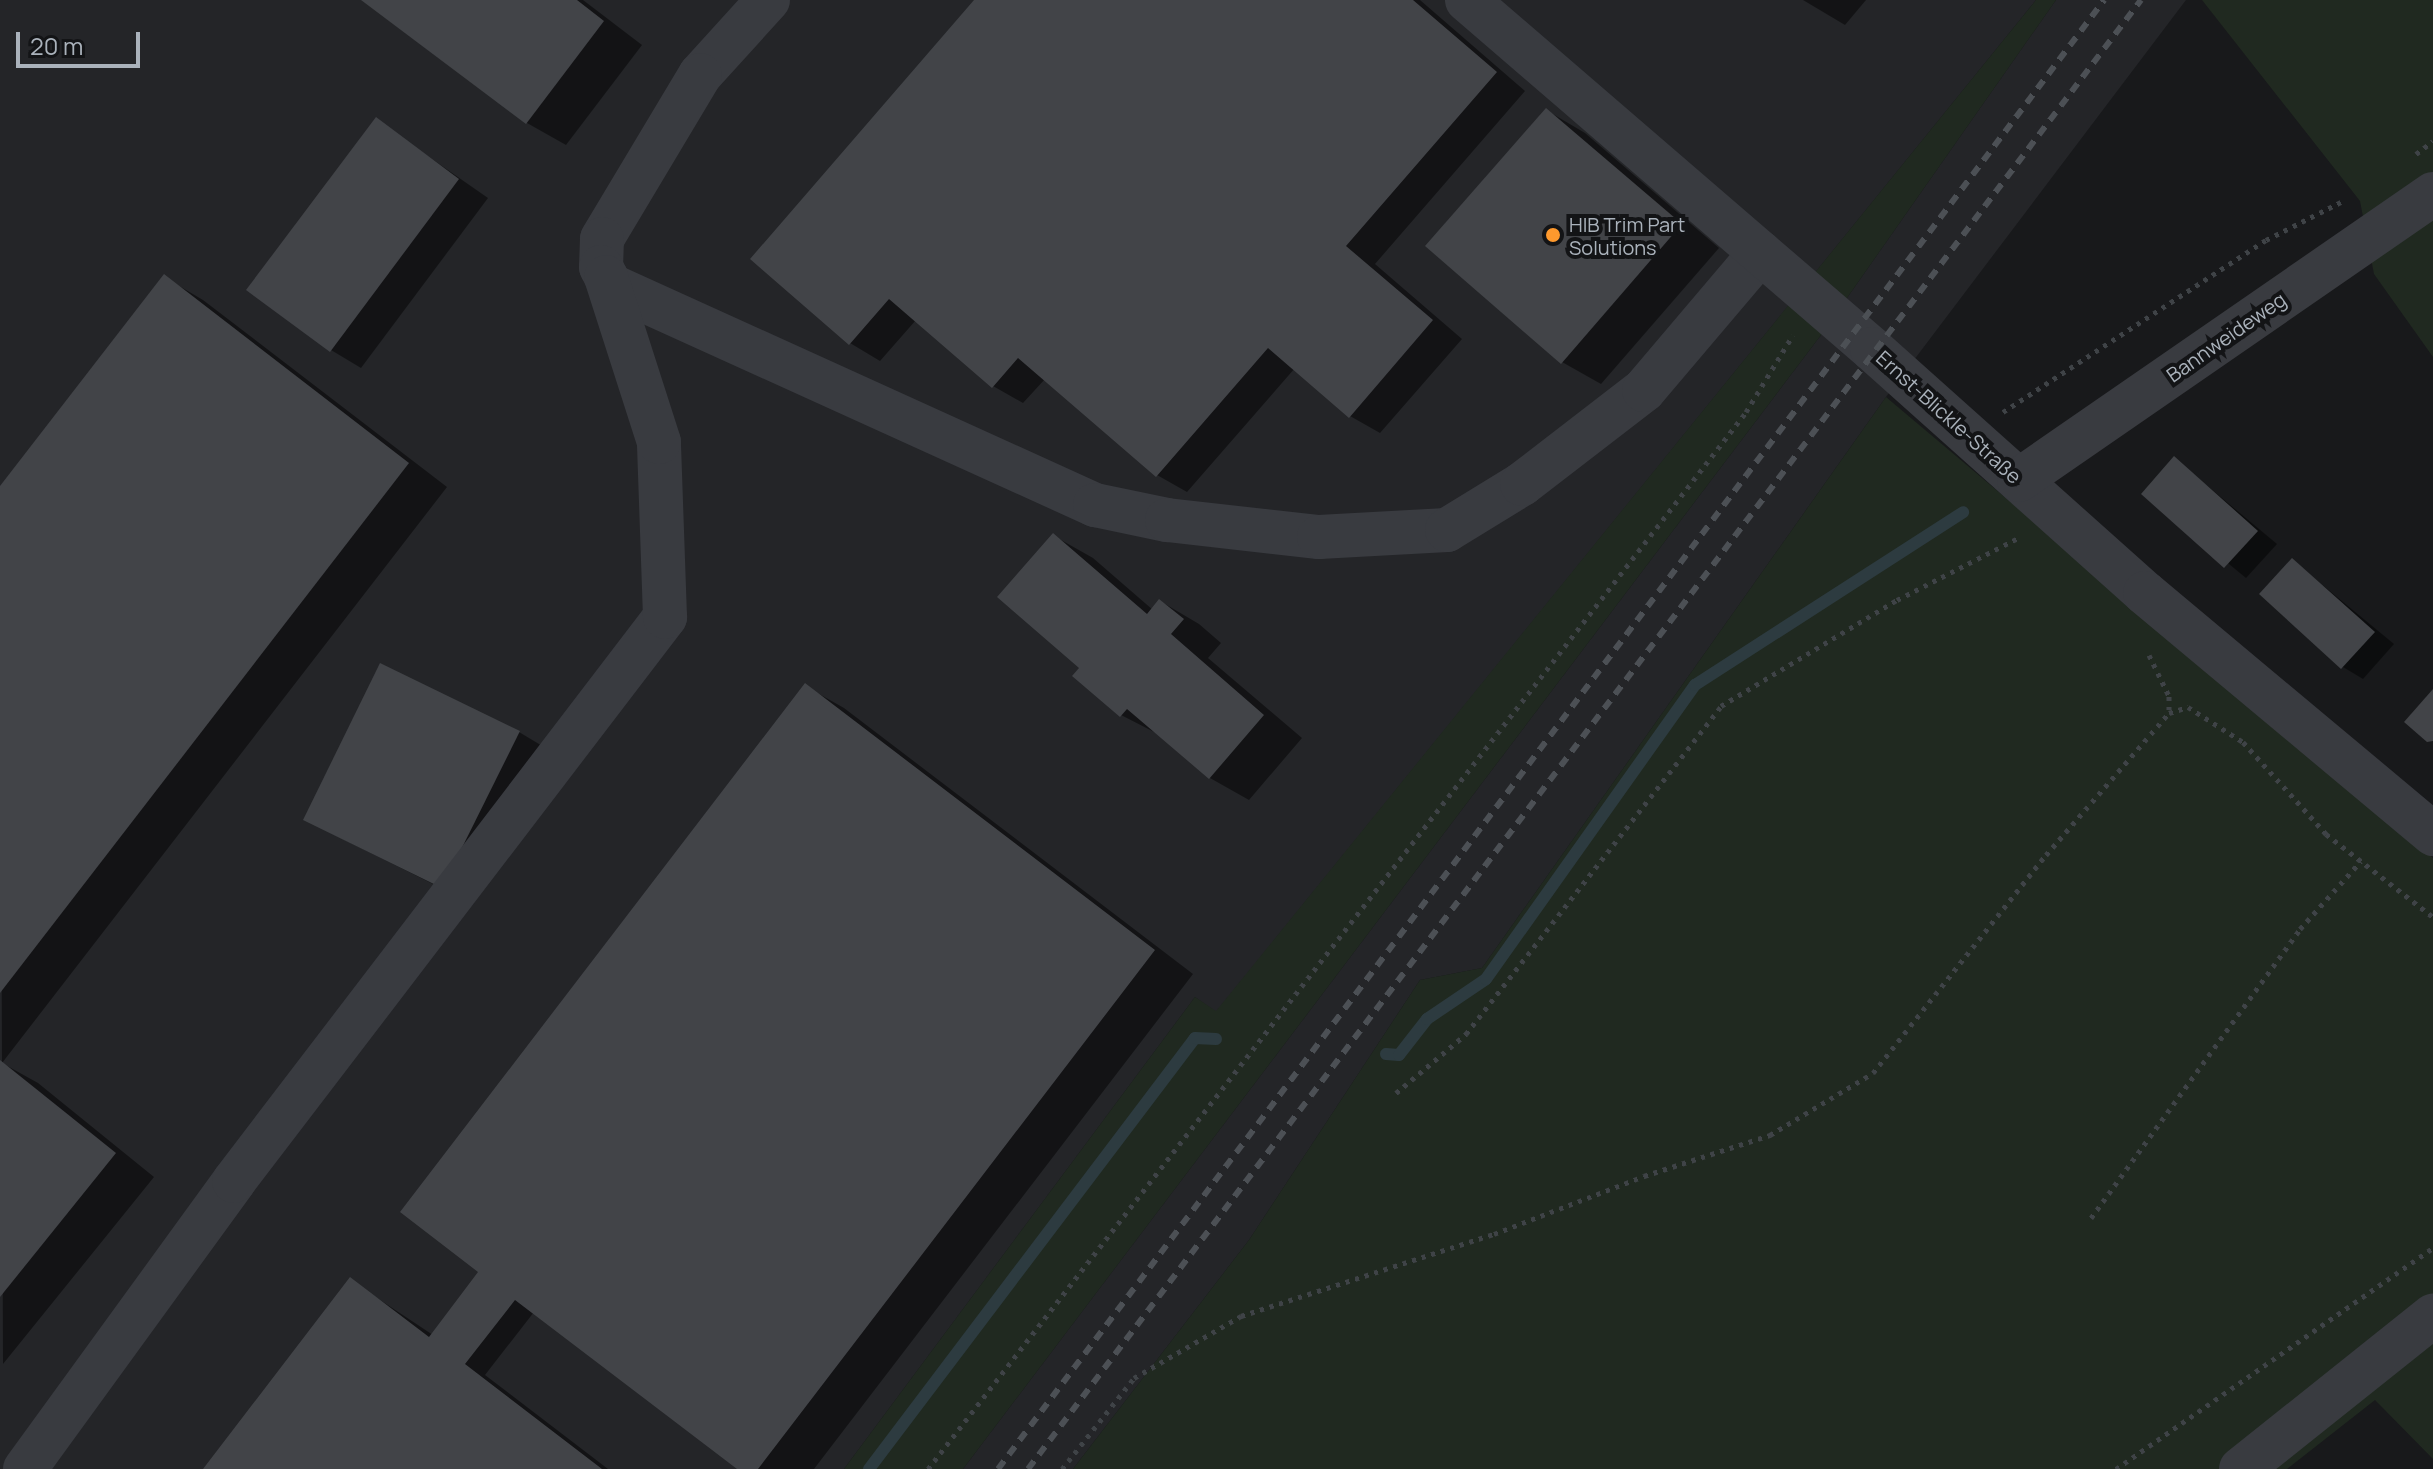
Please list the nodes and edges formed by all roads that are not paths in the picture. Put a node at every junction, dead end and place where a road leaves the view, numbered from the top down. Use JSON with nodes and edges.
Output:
{"nodes":[{"id":1,"x":768,"y":0,"type":"edge"},
{"id":2,"x":1467,"y":0,"type":"edge"},
{"id":3,"x":2433,"y":194,"type":"edge"},
{"id":4,"x":1760,"y":253,"type":"junction"},
{"id":5,"x":606,"y":277,"type":"junction"},
{"id":6,"x":2019,"y":480,"type":"junction"},
{"id":7,"x":2433,"y":834,"type":"edge"},
{"id":8,"x":2433,"y":1316,"type":"edge"},
{"id":9,"x":25,"y":1469,"type":"edge"},
{"id":10,"x":2241,"y":1469,"type":"edge"}],
"edges":[{"from":1,"to":5,"type":"street"},
{"from":2,"to":4,"type":"street","name":"Ernst-Blickle-Straße"},
{"from":3,"to":6,"type":"street","name":"Bannweideweg"},
{"from":4,"to":5,"type":"street"},
{"from":4,"to":6,"type":"street","name":"Ernst-Blickle-Straße"},
{"from":5,"to":9,"type":"street"},
{"from":6,"to":7,"type":"street","name":"Ernst-Blickle-Straße"},
{"from":8,"to":10,"type":"street"}]}
